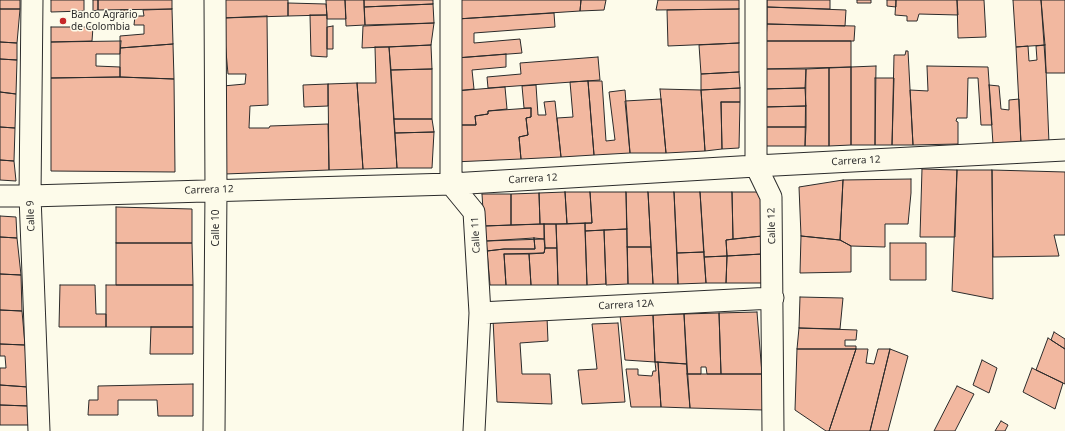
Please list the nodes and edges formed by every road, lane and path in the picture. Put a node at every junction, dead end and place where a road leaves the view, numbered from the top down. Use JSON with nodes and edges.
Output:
{"nodes":[{"id":1,"x":32,"y":0,"type":"edge"},
{"id":2,"x":215,"y":0,"type":"edge"},
{"id":3,"x":451,"y":0,"type":"edge"},
{"id":4,"x":756,"y":0,"type":"edge"},
{"id":5,"x":1065,"y":150,"type":"edge"},
{"id":6,"x":756,"y":166,"type":"junction"},
{"id":7,"x":451,"y":184,"type":"junction"},
{"id":8,"x":216,"y":190,"type":"junction"},
{"id":9,"x":0,"y":196,"type":"edge"},
{"id":10,"x":30,"y":196,"type":"junction"},
{"id":11,"x":773,"y":298,"type":"junction"},
{"id":12,"x":480,"y":313,"type":"junction"},
{"id":13,"x":39,"y":431,"type":"edge"},
{"id":14,"x":214,"y":431,"type":"edge"},
{"id":15,"x":474,"y":431,"type":"edge"},
{"id":16,"x":773,"y":431,"type":"edge"}],
"edges":[{"from":1,"to":10,"type":"street","name":"Calle 9"},
{"from":2,"to":8,"type":"street","name":"Calle 10"},
{"from":3,"to":7,"type":"street"},
{"from":4,"to":6,"type":"street","name":"Calle 12"},
{"from":5,"to":6,"type":"street","name":"Carrera 12"},
{"from":6,"to":7,"type":"street","name":"Carrera 12"},
{"from":6,"to":11,"type":"street","name":"Calle 12"},
{"from":7,"to":8,"type":"street","name":"Carrera 12"},
{"from":7,"to":12,"type":"street","name":"Calle 11"},
{"from":8,"to":10,"type":"street","name":"Carrera 12"},
{"from":8,"to":14,"type":"street","name":"Calle 10"},
{"from":9,"to":10,"type":"street","name":"Carrera 12"},
{"from":10,"to":13,"type":"street","name":"Calle 9"},
{"from":11,"to":12,"type":"street","name":"Carrera 12A"},
{"from":11,"to":16,"type":"street","name":"Calle 12"},
{"from":12,"to":15,"type":"street","name":"Calle 11"}]}
